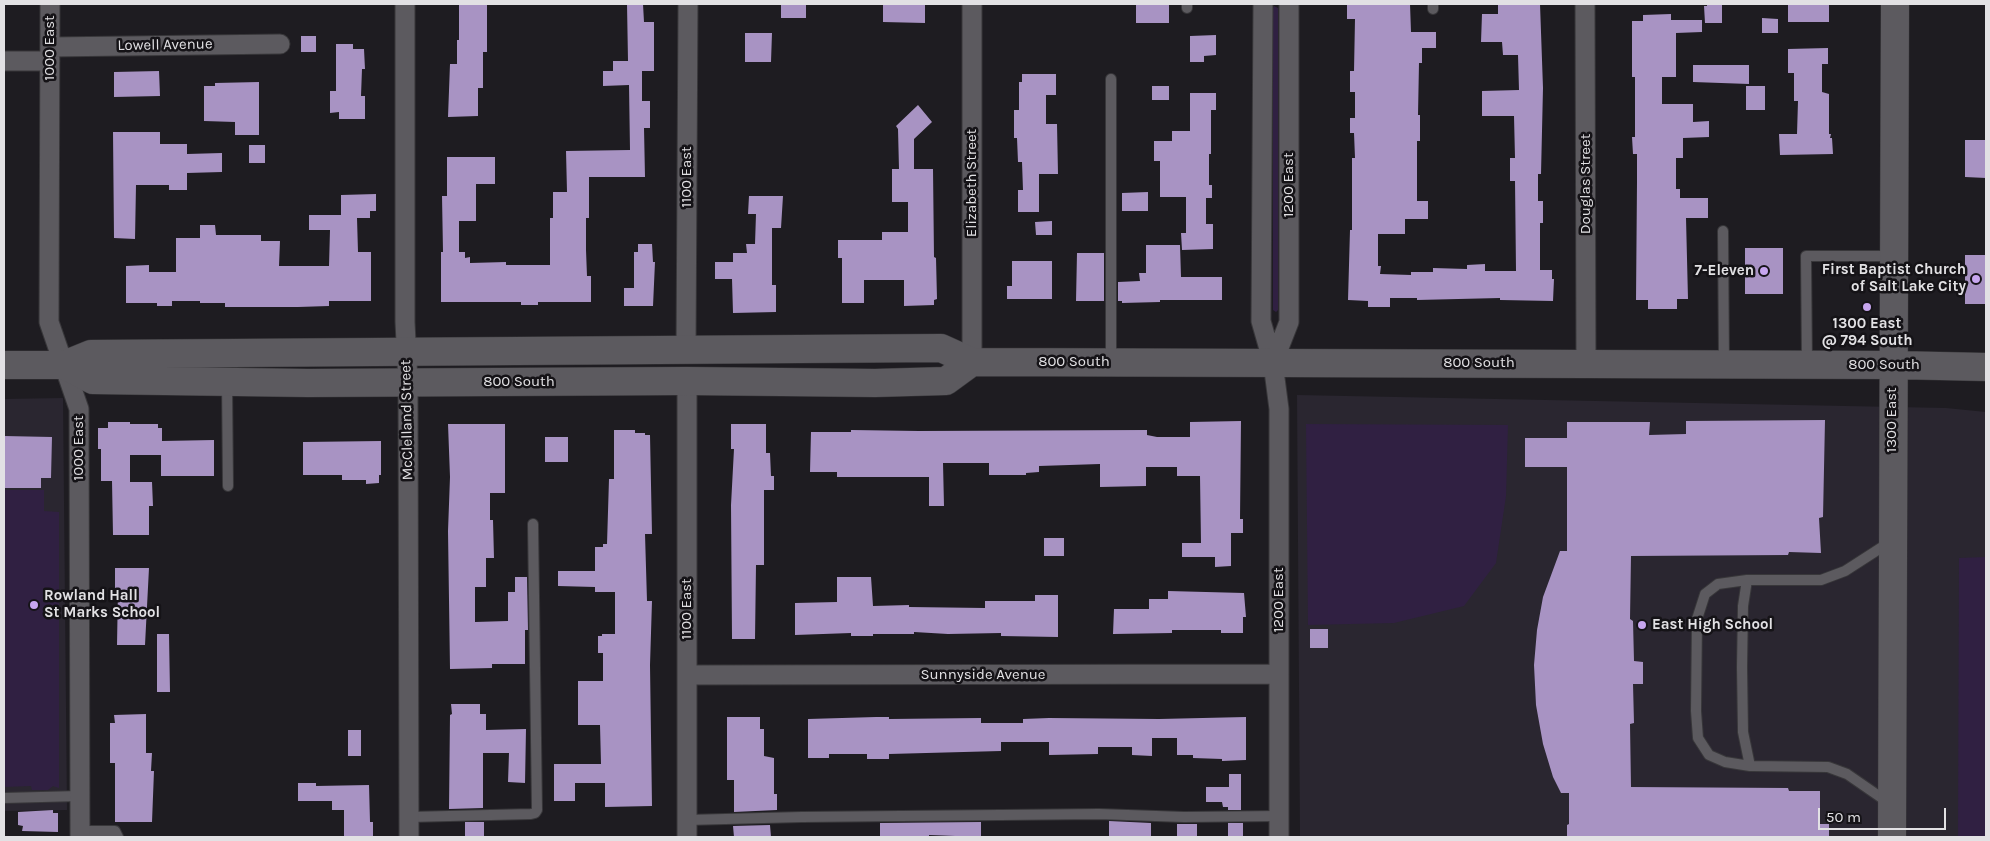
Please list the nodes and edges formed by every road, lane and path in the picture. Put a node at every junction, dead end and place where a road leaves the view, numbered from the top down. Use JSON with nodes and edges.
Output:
{"nodes":[{"id":1,"x":50,"y":4,"type":"edge"},
{"id":2,"x":406,"y":4,"type":"edge"},
{"id":3,"x":688,"y":4,"type":"edge"},
{"id":4,"x":972,"y":4,"type":"edge"},
{"id":5,"x":1263,"y":4,"type":"edge"},
{"id":6,"x":1289,"y":4,"type":"edge"},
{"id":7,"x":1586,"y":4,"type":"edge"},
{"id":8,"x":1895,"y":4,"type":"edge"},
{"id":9,"x":280,"y":44,"type":"dead end"},
{"id":10,"x":50,"y":54,"type":"junction"},
{"id":11,"x":4,"y":61,"type":"edge"},
{"id":12,"x":1111,"y":79,"type":"dead end"},
{"id":13,"x":1723,"y":231,"type":"dead end"},
{"id":14,"x":1894,"y":256,"type":"junction"},
{"id":15,"x":686,"y":350,"type":"junction"},
{"id":16,"x":406,"y":351,"type":"junction"},
{"id":17,"x":972,"y":362,"type":"junction"},
{"id":18,"x":1111,"y":362,"type":"junction"},
{"id":19,"x":1274,"y":363,"type":"junction"},
{"id":20,"x":1586,"y":364,"type":"junction"},
{"id":21,"x":1724,"y":364,"type":"junction"},
{"id":22,"x":1807,"y":364,"type":"junction"},
{"id":23,"x":1893,"y":364,"type":"junction"},
{"id":24,"x":4,"y":365,"type":"edge"},
{"id":25,"x":64,"y":365,"type":"junction"},
{"id":26,"x":1986,"y":367,"type":"edge"},
{"id":27,"x":687,"y":381,"type":"junction"},
{"id":28,"x":227,"y":382,"type":"junction"},
{"id":29,"x":408,"y":382,"type":"junction"},
{"id":30,"x":228,"y":486,"type":"dead end"},
{"id":31,"x":533,"y":524,"type":"dead end"},
{"id":32,"x":1892,"y":540,"type":"junction"},
{"id":33,"x":1747,"y":580,"type":"junction"},
{"id":34,"x":1279,"y":674,"type":"junction"},
{"id":35,"x":687,"y":675,"type":"junction"},
{"id":36,"x":1750,"y":766,"type":"junction"},
{"id":37,"x":79,"y":796,"type":"junction"},
{"id":38,"x":4,"y":798,"type":"edge"},
{"id":39,"x":1892,"y":805,"type":"junction"},
{"id":40,"x":1279,"y":816,"type":"junction"},
{"id":41,"x":409,"y":817,"type":"junction"},
{"id":42,"x":687,"y":828,"type":"edge"},
{"id":43,"x":80,"y":834,"type":"edge"},
{"id":44,"x":118,"y":837,"type":"edge"},
{"id":45,"x":409,"y":837,"type":"edge"},
{"id":46,"x":1279,"y":837,"type":"edge"},
{"id":47,"x":1892,"y":837,"type":"edge"}],
"edges":[{"from":1,"to":10,"type":"street","name":"1000 East"},
{"from":2,"to":16,"type":"street","name":"McClelland Street"},
{"from":3,"to":15,"type":"street","name":"1100 East"},
{"from":4,"to":17,"type":"street","name":"Elizabeth Street"},
{"from":5,"to":19,"type":"street","name":"1200 East"},
{"from":6,"to":19,"type":"street","name":"1200 East"},
{"from":7,"to":20,"type":"street","name":"Douglas Street"},
{"from":8,"to":14,"type":"main road","name":"1300 East"},
{"from":9,"to":10,"type":"street","name":"Lowell Avenue"},
{"from":10,"to":11,"type":"street","name":"Lowell Avenue"},
{"from":10,"to":25,"type":"street","name":"1000 East"},
{"from":12,"to":18,"type":"lane"},
{"from":13,"to":21,"type":"lane"},
{"from":14,"to":22,"type":"lane"},
{"from":14,"to":23,"type":"main road","name":"1300 East"},
{"from":15,"to":16,"type":"main road","name":"800 South"},
{"from":15,"to":17,"type":"main road","name":"800 South"},
{"from":16,"to":25,"type":"main road","name":"800 South"},
{"from":16,"to":29,"type":"street","name":"McClelland Street"},
{"from":17,"to":18,"type":"main road","name":"800 South"},
{"from":17,"to":27,"type":"main road","name":"800 South"},
{"from":18,"to":19,"type":"main road","name":"800 South"},
{"from":19,"to":20,"type":"main road","name":"800 South"},
{"from":19,"to":34,"type":"street","name":"1200 East"},
{"from":20,"to":21,"type":"main road","name":"800 South"},
{"from":21,"to":22,"type":"main road","name":"800 South"},
{"from":22,"to":23,"type":"main road","name":"800 South"},
{"from":23,"to":26,"type":"main road","name":"800 South"},
{"from":23,"to":32,"type":"main road","name":"1300 East"},
{"from":24,"to":25,"type":"main road","name":"800 South"},
{"from":25,"to":28,"type":"main road","name":"800 South"},
{"from":25,"to":37,"type":"street","name":"1000 East"},
{"from":27,"to":29,"type":"main road","name":"800 South"},
{"from":27,"to":35,"type":"street","name":"1100 East"},
{"from":28,"to":29,"type":"main road","name":"800 South"},
{"from":28,"to":30,"type":"lane"},
{"from":29,"to":41,"type":"street","name":"McClelland Street"},
{"from":31,"to":41,"type":"lane"},
{"from":32,"to":33,"type":"lane"},
{"from":32,"to":39,"type":"main road","name":"1300 East"},
{"from":33,"to":36,"type":"lane"},
{"from":33,"to":36,"type":"lane"},
{"from":34,"to":35,"type":"street","name":"Sunnyside Avenue"},
{"from":34,"to":40,"type":"street","name":"1200 East"},
{"from":35,"to":42,"type":"street","name":"1100 East"},
{"from":36,"to":39,"type":"lane"},
{"from":37,"to":38,"type":"lane"},
{"from":37,"to":43,"type":"street","name":"1000 East"},
{"from":39,"to":47,"type":"main road","name":"1300 East"},
{"from":40,"to":42,"type":"lane"},
{"from":40,"to":46,"type":"street","name":"1200 East"},
{"from":41,"to":45,"type":"street","name":"McClelland Street"},
{"from":43,"to":44,"type":"lane"}]}
